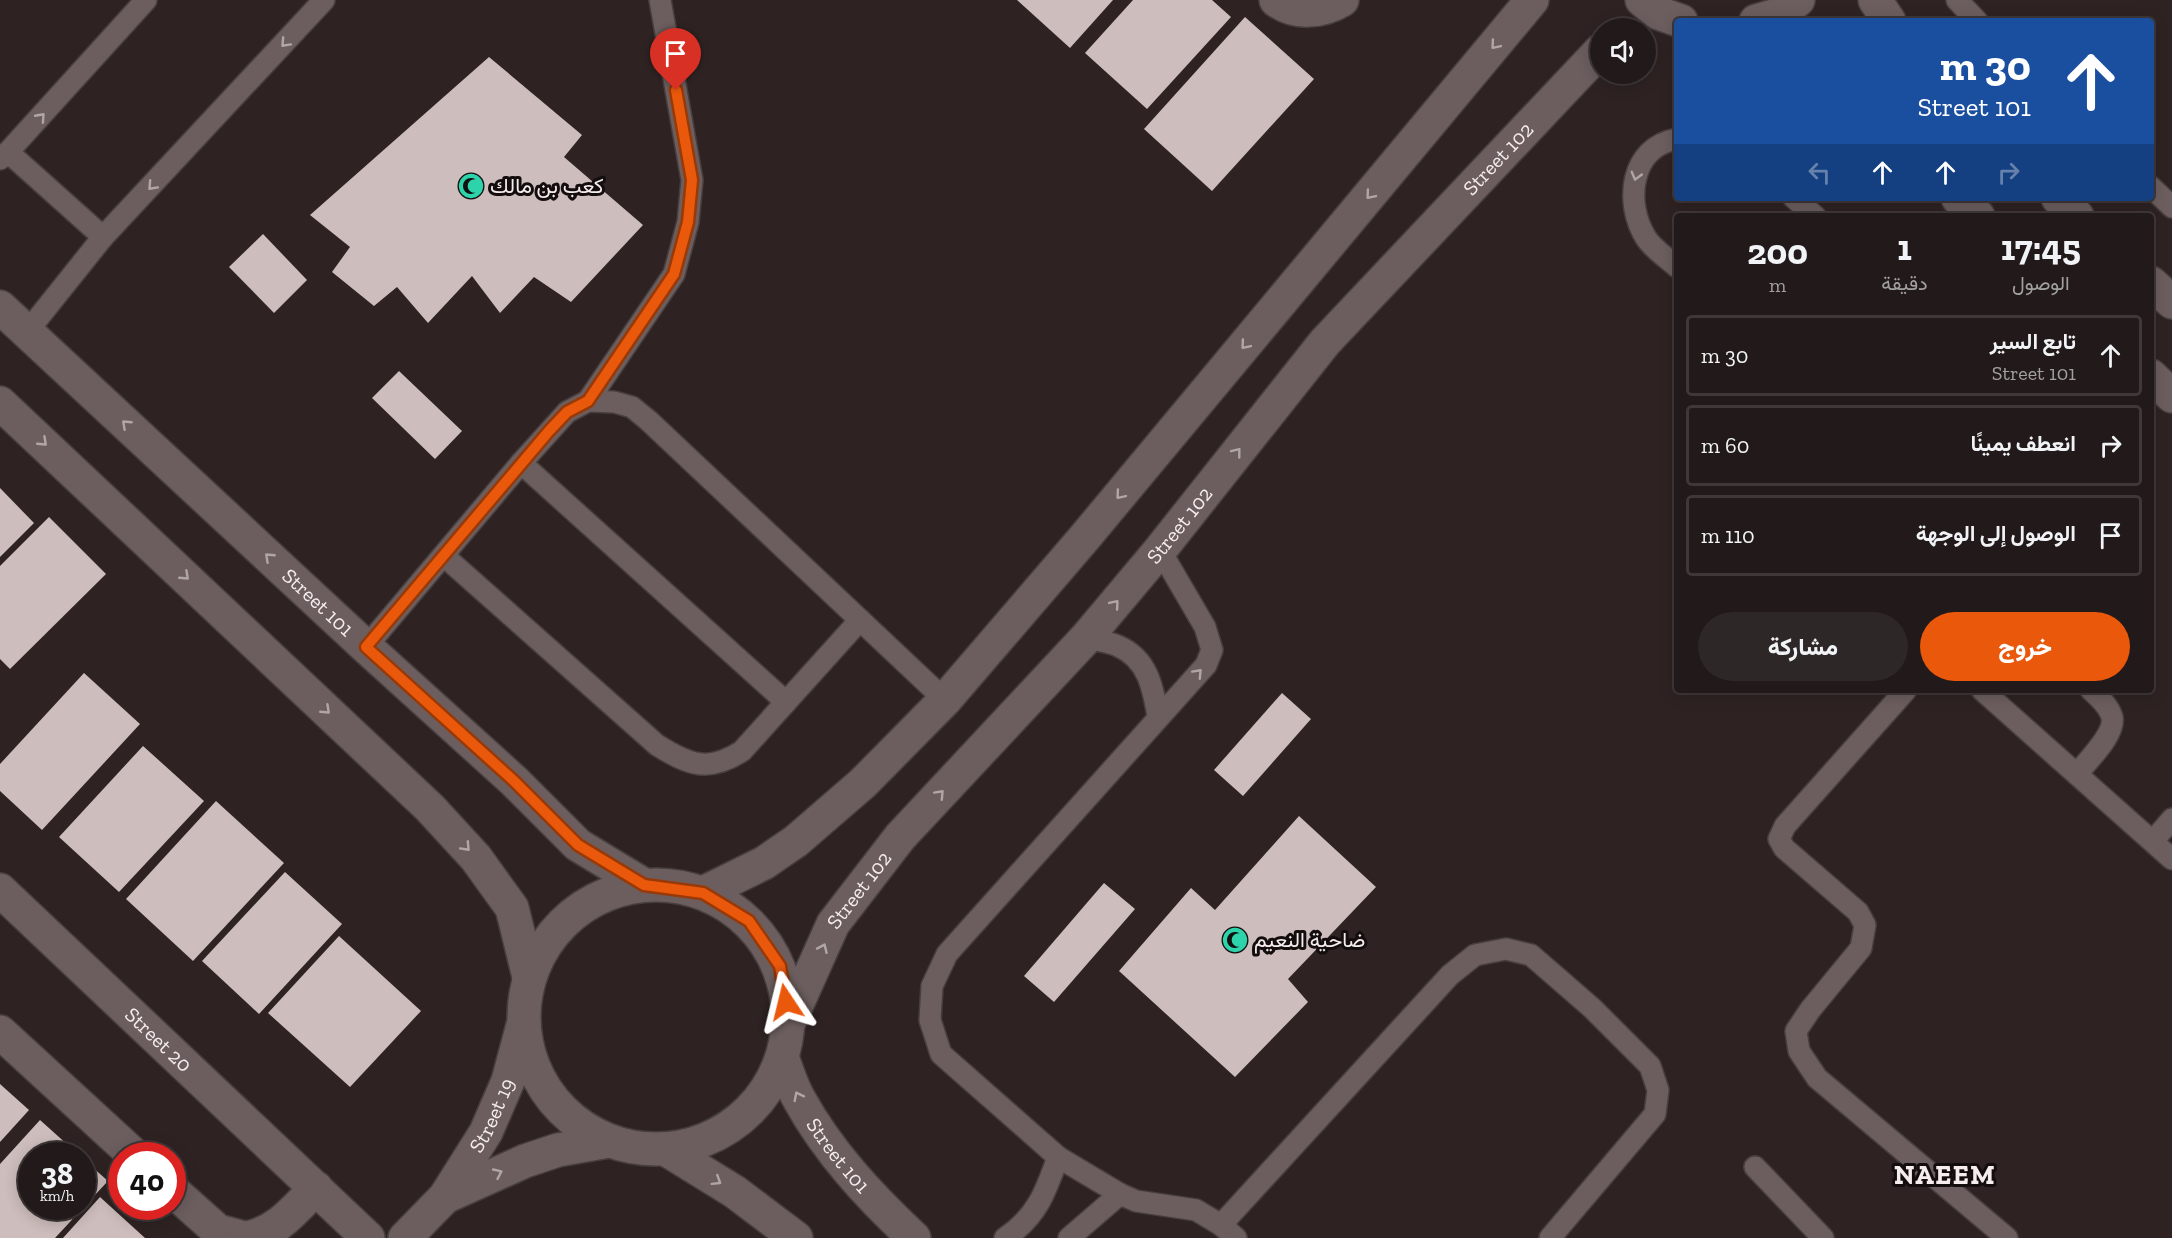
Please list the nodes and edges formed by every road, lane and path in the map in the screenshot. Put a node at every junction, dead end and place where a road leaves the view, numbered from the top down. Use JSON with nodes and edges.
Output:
{"nodes":[{"id":1,"x":146,"y":0,"type":"edge"},
{"id":2,"x":324,"y":0,"type":"edge"},
{"id":3,"x":660,"y":0,"type":"edge"},
{"id":4,"x":1276,"y":0,"type":"edge"},
{"id":5,"x":1342,"y":0,"type":"edge"},
{"id":6,"x":1532,"y":0,"type":"edge"},
{"id":7,"x":1798,"y":0,"type":"edge"},
{"id":8,"x":1875,"y":0,"type":"edge"},
{"id":9,"x":1957,"y":0,"type":"edge"},
{"id":10,"x":1766,"y":18,"type":"edge"},
{"id":11,"x":1887,"y":18,"type":"edge"},
{"id":12,"x":1974,"y":18,"type":"edge"},
{"id":13,"x":1590,"y":62,"type":"edge"},
{"id":14,"x":1674,"y":140,"type":"edge"},
{"id":15,"x":4,"y":155,"type":"edge"},
{"id":16,"x":2154,"y":190,"type":"edge"},
{"id":17,"x":1798,"y":201,"type":"edge"},
{"id":18,"x":1961,"y":201,"type":"edge"},
{"id":19,"x":2061,"y":201,"type":"edge"},
{"id":20,"x":2172,"y":207,"type":"edge"},
{"id":21,"x":1812,"y":213,"type":"edge"},
{"id":22,"x":1975,"y":213,"type":"edge"},
{"id":23,"x":2074,"y":213,"type":"edge"},
{"id":24,"x":103,"y":237,"type":"junction"},
{"id":25,"x":1674,"y":264,"type":"edge"},
{"id":26,"x":2154,"y":286,"type":"edge"},
{"id":27,"x":2172,"y":302,"type":"edge"},
{"id":28,"x":0,"y":307,"type":"edge"},
{"id":29,"x":27,"y":332,"type":"junction"},
{"id":30,"x":2154,"y":379,"type":"edge"},
{"id":31,"x":2172,"y":396,"type":"edge"},
{"id":32,"x":588,"y":401,"type":"junction"},
{"id":33,"x":0,"y":403,"type":"edge"},
{"id":34,"x":521,"y":463,"type":"junction"},
{"id":35,"x":1160,"y":550,"type":"junction"},
{"id":36,"x":444,"y":556,"type":"junction"},
{"id":37,"x":860,"y":620,"type":"junction"},
{"id":38,"x":1086,"y":638,"type":"junction"},
{"id":39,"x":366,"y":647,"type":"junction"},
{"id":40,"x":1903,"y":693,"type":"edge"},
{"id":41,"x":1985,"y":693,"type":"edge"},
{"id":42,"x":2094,"y":693,"type":"edge"},
{"id":43,"x":945,"y":700,"type":"junction"},
{"id":44,"x":786,"y":702,"type":"junction"},
{"id":45,"x":1158,"y":716,"type":"junction"},
{"id":46,"x":2076,"y":774,"type":"junction"},
{"id":47,"x":2172,"y":819,"type":"edge"},
{"id":48,"x":2153,"y":841,"type":"junction"},
{"id":49,"x":2172,"y":859,"type":"edge"},
{"id":50,"x":644,"y":885,"type":"junction"},
{"id":51,"x":0,"y":890,"type":"edge"},
{"id":52,"x":703,"y":893,"type":"junction"},
{"id":53,"x":529,"y":977,"type":"junction"},
{"id":54,"x":790,"y":1020,"type":"junction"},
{"id":55,"x":523,"y":1025,"type":"junction"},
{"id":56,"x":0,"y":1032,"type":"edge"},
{"id":57,"x":783,"y":1060,"type":"junction"},
{"id":58,"x":609,"y":1141,"type":"junction"},
{"id":59,"x":120,"y":1142,"type":"edge"},
{"id":60,"x":667,"y":1150,"type":"junction"},
{"id":61,"x":1059,"y":1157,"type":"junction"},
{"id":62,"x":1755,"y":1167,"type":"dead end"},
{"id":63,"x":316,"y":1188,"type":"junction"},
{"id":64,"x":1120,"y":1194,"type":"junction"},
{"id":65,"x":445,"y":1197,"type":"junction"},
{"id":66,"x":186,"y":1203,"type":"edge"},
{"id":67,"x":1229,"y":1232,"type":"edge"},
{"id":68,"x":245,"y":1238,"type":"edge"},
{"id":69,"x":368,"y":1238,"type":"edge"},
{"id":70,"x":405,"y":1238,"type":"edge"},
{"id":71,"x":796,"y":1238,"type":"edge"},
{"id":72,"x":914,"y":1238,"type":"edge"},
{"id":73,"x":1005,"y":1238,"type":"edge"},
{"id":74,"x":1069,"y":1238,"type":"edge"},
{"id":75,"x":1550,"y":1238,"type":"edge"},
{"id":76,"x":1823,"y":1238,"type":"edge"},
{"id":77,"x":2007,"y":1238,"type":"edge"}],
"edges":[{"from":15,"to":1,"type":"lane","one_way":true},
{"from":2,"to":24,"type":"lane","one_way":true},
{"from":3,"to":32,"type":"lane"},
{"from":4,"to":5,"type":"street"},
{"from":6,"to":43,"type":"street","one_way":true},
{"from":7,"to":10,"type":"street"},
{"from":8,"to":11,"type":"street"},
{"from":9,"to":12,"type":"lane"},
{"from":35,"to":13,"type":"street","name":"Street 102","one_way":true},
{"from":14,"to":25,"type":"lane","one_way":true},
{"from":15,"to":24,"type":"lane"},
{"from":16,"to":20,"type":"lane"},
{"from":17,"to":21,"type":"lane"},
{"from":18,"to":22,"type":"street"},
{"from":19,"to":23,"type":"street"},
{"from":24,"to":29,"type":"lane"},
{"from":26,"to":27,"type":"street"},
{"from":28,"to":29,"type":"street","name":"Street 101"},
{"from":39,"to":29,"type":"street","name":"Street 101","one_way":true},
{"from":30,"to":31,"type":"street"},
{"from":32,"to":34,"type":"lane"},
{"from":32,"to":37,"type":"lane"},
{"from":33,"to":53,"type":"street","one_way":true},
{"from":34,"to":36,"type":"lane"},
{"from":34,"to":44,"type":"lane"},
{"from":38,"to":35,"type":"street","name":"Street 102","one_way":true},
{"from":45,"to":35,"type":"lane","one_way":true},
{"from":36,"to":39,"type":"lane"},
{"from":36,"to":44,"type":"lane"},
{"from":37,"to":43,"type":"lane"},
{"from":37,"to":44,"type":"lane"},
{"from":38,"to":45,"type":"lane"},
{"from":54,"to":38,"type":"street","name":"Street 102","one_way":true},
{"from":39,"to":50,"type":"street","name":"Street 101"},
{"from":40,"to":77,"type":"lane"},
{"from":41,"to":46,"type":"lane"},
{"from":42,"to":46,"type":"lane"},
{"from":43,"to":52,"type":"street"},
{"from":45,"to":61,"type":"lane"},
{"from":46,"to":48,"type":"lane"},
{"from":47,"to":48,"type":"lane"},
{"from":48,"to":49,"type":"lane"},
{"from":50,"to":52,"type":"street"},
{"from":50,"to":53,"type":"street"},
{"from":51,"to":63,"type":"street","name":"Street 20"},
{"from":52,"to":54,"type":"street"},
{"from":53,"to":55,"type":"street"},
{"from":54,"to":57,"type":"street"},
{"from":55,"to":58,"type":"street"},
{"from":55,"to":65,"type":"street","name":"Street 19"},
{"from":56,"to":59,"type":"street"},
{"from":57,"to":60,"type":"street"},
{"from":72,"to":57,"type":"street","name":"Street 101","one_way":true},
{"from":58,"to":60,"type":"street"},
{"from":65,"to":58,"type":"street","name":"Street 19","one_way":true},
{"from":60,"to":71,"type":"street","one_way":true},
{"from":61,"to":64,"type":"lane"},
{"from":61,"to":73,"type":"lane"},
{"from":62,"to":76,"type":"lane"},
{"from":63,"to":68,"type":"street"},
{"from":63,"to":69,"type":"street","name":"Street 20"},
{"from":64,"to":67,"type":"lane"},
{"from":64,"to":74,"type":"lane"},
{"from":65,"to":70,"type":"street","name":"Street 19"},
{"from":66,"to":68,"type":"street"},
{"from":67,"to":75,"type":"lane"}]}
